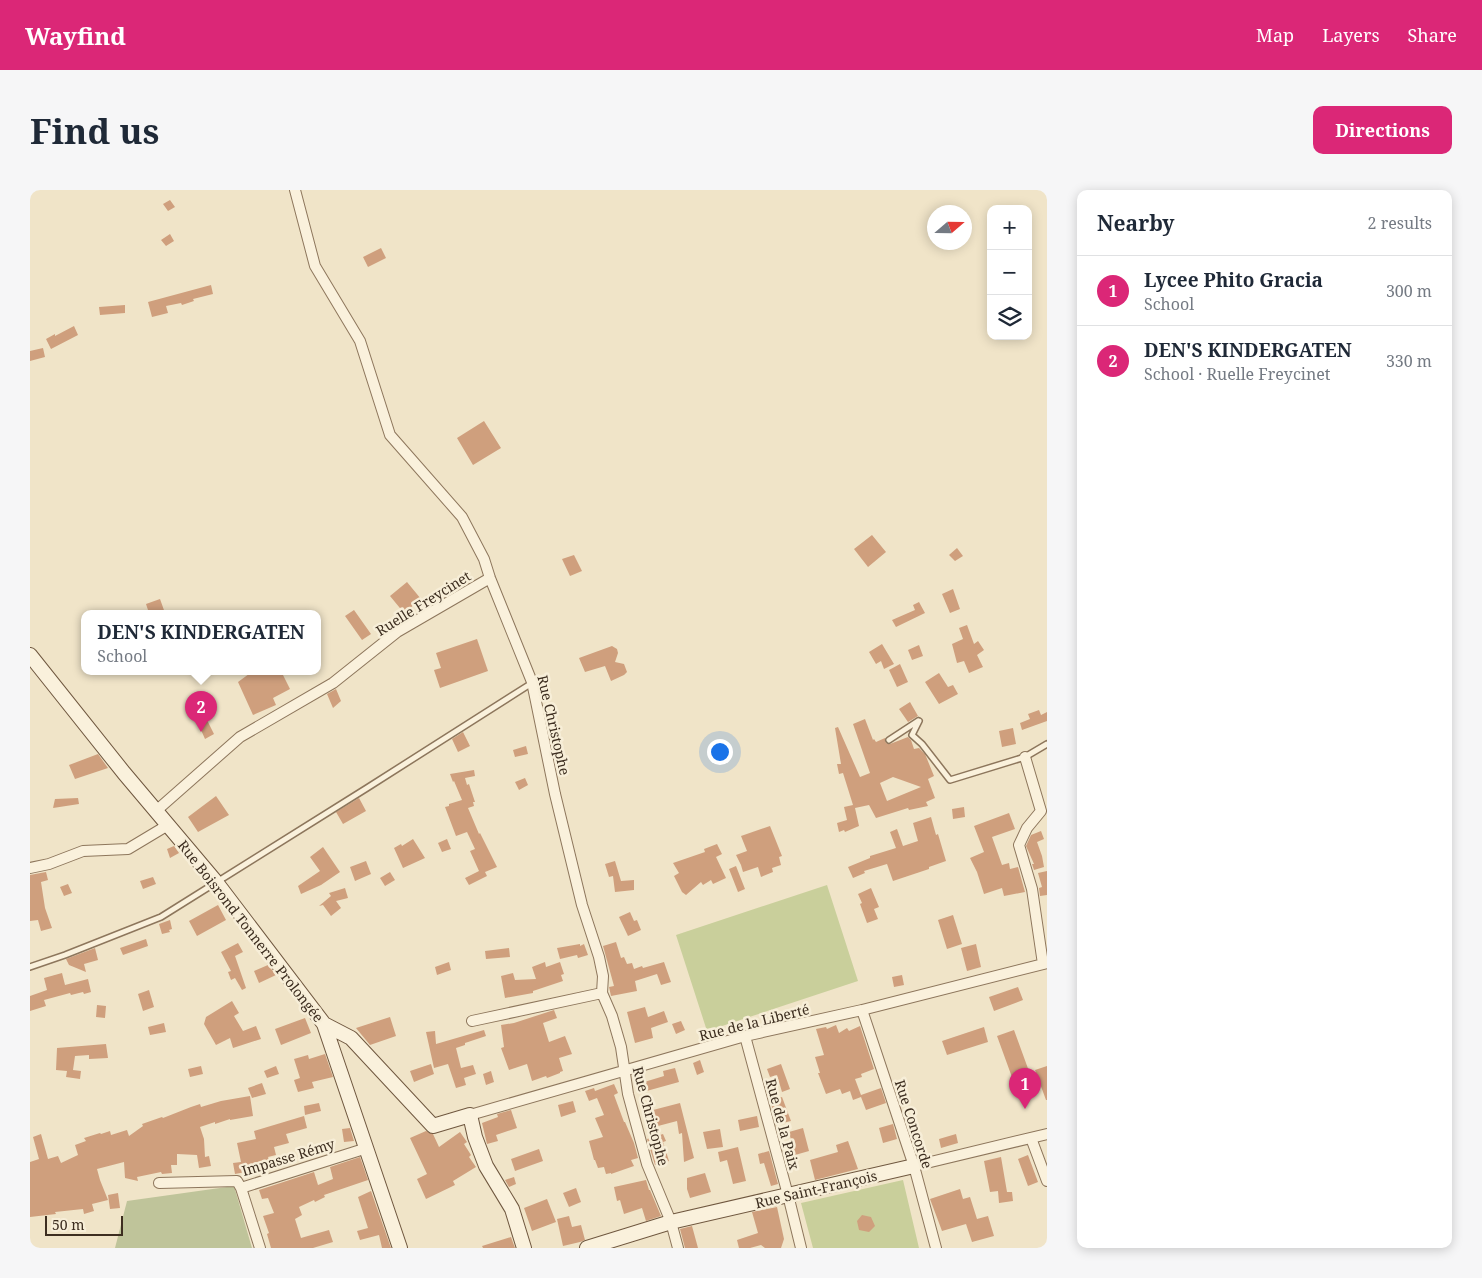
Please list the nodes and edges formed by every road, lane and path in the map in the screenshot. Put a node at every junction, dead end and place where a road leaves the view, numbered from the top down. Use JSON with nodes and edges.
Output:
{"nodes":[{"id":1,"x":295,"y":190,"type":"edge"},
{"id":2,"x":490,"y":578,"type":"junction"},
{"id":3,"x":30,"y":655,"type":"edge"},
{"id":4,"x":532,"y":682,"type":"junction"},
{"id":5,"x":889,"y":740,"type":"dead end"},
{"id":6,"x":1047,"y":744,"type":"edge"},
{"id":7,"x":1025,"y":757,"type":"junction"},
{"id":8,"x":156,"y":811,"type":"junction"},
{"id":9,"x":168,"y":824,"type":"junction"},
{"id":10,"x":30,"y":868,"type":"edge"},
{"id":11,"x":216,"y":882,"type":"junction"},
{"id":12,"x":1045,"y":963,"type":"edge"},
{"id":13,"x":30,"y":967,"type":"edge"},
{"id":14,"x":602,"y":993,"type":"junction"},
{"id":15,"x":862,"y":1010,"type":"junction"},
{"id":16,"x":472,"y":1021,"type":"dead end"},
{"id":17,"x":324,"y":1024,"type":"junction"},
{"id":18,"x":745,"y":1036,"type":"junction"},
{"id":19,"x":624,"y":1071,"type":"junction"},
{"id":20,"x":470,"y":1115,"type":"junction"},
{"id":21,"x":1047,"y":1134,"type":"edge"},
{"id":22,"x":1031,"y":1138,"type":"junction"},
{"id":23,"x":367,"y":1148,"type":"junction"},
{"id":24,"x":914,"y":1166,"type":"junction"},
{"id":25,"x":1047,"y":1181,"type":"edge"},
{"id":26,"x":159,"y":1183,"type":"dead end"},
{"id":27,"x":241,"y":1188,"type":"junction"},
{"id":28,"x":788,"y":1195,"type":"junction"},
{"id":29,"x":671,"y":1222,"type":"junction"},
{"id":30,"x":260,"y":1248,"type":"edge"},
{"id":31,"x":400,"y":1248,"type":"edge"},
{"id":32,"x":524,"y":1248,"type":"edge"},
{"id":33,"x":587,"y":1248,"type":"edge"},
{"id":34,"x":678,"y":1248,"type":"edge"},
{"id":35,"x":801,"y":1248,"type":"edge"},
{"id":36,"x":936,"y":1248,"type":"edge"}],
"edges":[{"from":1,"to":2,"type":"street","name":"Rue Christophe"},
{"from":2,"to":4,"type":"street","name":"Rue Christophe"},
{"from":2,"to":8,"type":"street","name":"Ruelle Freycinet"},
{"from":3,"to":8,"type":"street","name":"Rue Boisrond Tonnerre Prolongée"},
{"from":4,"to":11,"type":"lane"},
{"from":4,"to":14,"type":"street","name":"Rue Christophe"},
{"from":5,"to":7,"type":"lane"},
{"from":6,"to":7,"type":"lane"},
{"from":7,"to":12,"type":"street"},
{"from":8,"to":9,"type":"street","name":"Rue Boisrond Tonnerre Prolongée"},
{"from":9,"to":10,"type":"street"},
{"from":9,"to":11,"type":"street","name":"Rue Boisrond Tonnerre Prolongée"},
{"from":11,"to":13,"type":"lane"},
{"from":11,"to":17,"type":"street","name":"Rue Boisrond Tonnerre Prolongée"},
{"from":12,"to":15,"type":"street","name":"Rue de la Liberté"},
{"from":14,"to":16,"type":"street"},
{"from":14,"to":19,"type":"street","name":"Rue Christophe"},
{"from":15,"to":18,"type":"street","name":"Rue de la Liberté"},
{"from":15,"to":24,"type":"street","name":"Rue Concorde"},
{"from":17,"to":20,"type":"street"},
{"from":17,"to":23,"type":"street","name":"Rue Boisrond Tonnerre Prolongée"},
{"from":18,"to":19,"type":"street","name":"Rue de la Liberté"},
{"from":18,"to":28,"type":"street","name":"Rue de la Paix"},
{"from":19,"to":20,"type":"street","name":"Rue de la Liberté"},
{"from":19,"to":29,"type":"street","name":"Rue Christophe"},
{"from":20,"to":32,"type":"street"},
{"from":21,"to":22,"type":"street","name":"Rue Saint-François"},
{"from":22,"to":24,"type":"street","name":"Rue Saint-François"},
{"from":22,"to":25,"type":"street"},
{"from":23,"to":27,"type":"street","name":"Impasse Rémy"},
{"from":23,"to":31,"type":"street","name":"Rue Boisrond Tonnerre Prolongée"},
{"from":24,"to":28,"type":"street","name":"Rue Saint-François"},
{"from":24,"to":36,"type":"street","name":"Rue Concorde"},
{"from":26,"to":27,"type":"street","name":"Impasse Rémy"},
{"from":27,"to":30,"type":"street"},
{"from":28,"to":29,"type":"street","name":"Rue Saint-François"},
{"from":28,"to":35,"type":"street","name":"Rue de la Paix"},
{"from":29,"to":33,"type":"street","name":"Rue Saint-François"},
{"from":29,"to":34,"type":"street","name":"Rue Christophe"}]}
